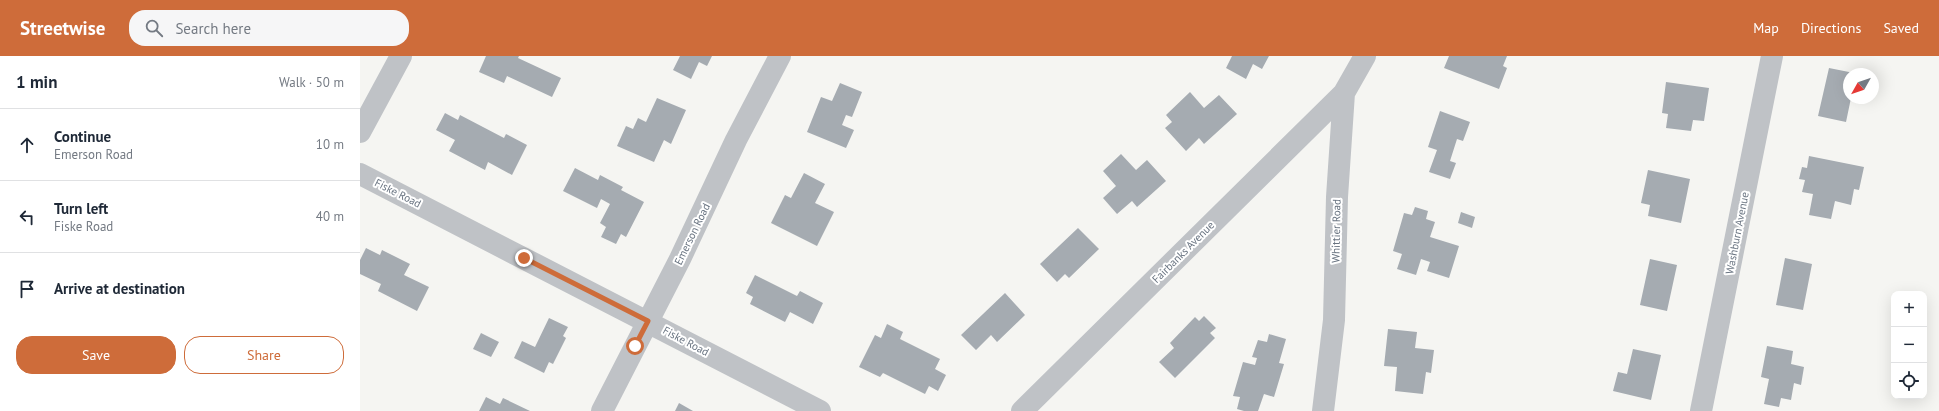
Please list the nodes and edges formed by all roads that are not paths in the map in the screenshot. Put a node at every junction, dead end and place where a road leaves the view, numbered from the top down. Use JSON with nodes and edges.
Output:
{"nodes":[{"id":1,"x":401,"y":56,"type":"edge"},
{"id":2,"x":780,"y":56,"type":"edge"},
{"id":3,"x":1365,"y":56,"type":"edge"},
{"id":4,"x":1772,"y":56,"type":"edge"},
{"id":5,"x":1344,"y":93,"type":"junction"},
{"id":6,"x":360,"y":132,"type":"edge"},
{"id":7,"x":360,"y":174,"type":"edge"},
{"id":8,"x":648,"y":321,"type":"junction"},
{"id":9,"x":602,"y":411,"type":"edge"},
{"id":10,"x":820,"y":411,"type":"edge"},
{"id":11,"x":1022,"y":411,"type":"edge"},
{"id":12,"x":1323,"y":411,"type":"edge"},
{"id":13,"x":1701,"y":411,"type":"edge"}],
"edges":[{"from":1,"to":6,"type":"street"},
{"from":2,"to":8,"type":"street","name":"Emerson Road"},
{"from":3,"to":5,"type":"street","name":"Whittier Road"},
{"from":4,"to":13,"type":"street","name":"Washburn Avenue"},
{"from":5,"to":11,"type":"street","name":"Fairbanks Avenue"},
{"from":5,"to":12,"type":"street","name":"Whittier Road"},
{"from":7,"to":8,"type":"street","name":"Fiske Road"},
{"from":8,"to":9,"type":"street","name":"Emerson Road"},
{"from":8,"to":10,"type":"street","name":"Fiske Road"}]}
